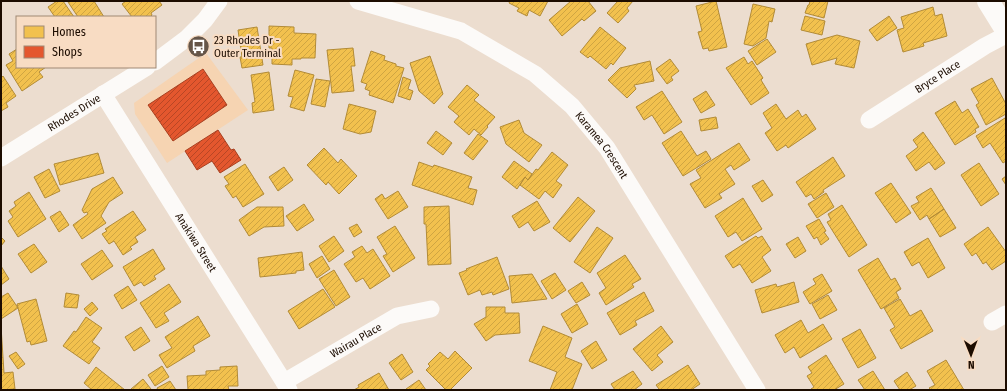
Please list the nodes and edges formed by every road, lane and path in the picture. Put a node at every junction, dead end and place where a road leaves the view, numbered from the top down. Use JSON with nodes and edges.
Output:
{"nodes":[{"id":1,"x":219,"y":1,"type":"edge"},
{"id":2,"x":358,"y":1,"type":"edge"},
{"id":3,"x":988,"y":1,"type":"edge"},
{"id":4,"x":1006,"y":30,"type":"edge"},
{"id":5,"x":1006,"y":35,"type":"edge"},
{"id":6,"x":156,"y":61,"type":"edge"},
{"id":7,"x":145,"y":68,"type":"edge"},
{"id":8,"x":103,"y":94,"type":"junction"},
{"id":9,"x":869,"y":120,"type":"dead end"},
{"id":10,"x":1,"y":158,"type":"edge"},
{"id":11,"x":431,"y":309,"type":"dead end"},
{"id":12,"x":286,"y":386,"type":"edge"},
{"id":13,"x":757,"y":390,"type":"edge"}],
"edges":[{"from":1,"to":6,"type":"street"},
{"from":2,"to":13,"type":"street","name":"Karamea Crescent"},
{"from":3,"to":4,"type":"street"},
{"from":5,"to":9,"type":"street","name":"Bryce Place"},
{"from":7,"to":8,"type":"street","name":"Rhodes Drive"},
{"from":8,"to":10,"type":"street","name":"Rhodes Drive"},
{"from":8,"to":12,"type":"street","name":"Anakiwa Street"},
{"from":11,"to":12,"type":"street","name":"Wairau Place"}]}
